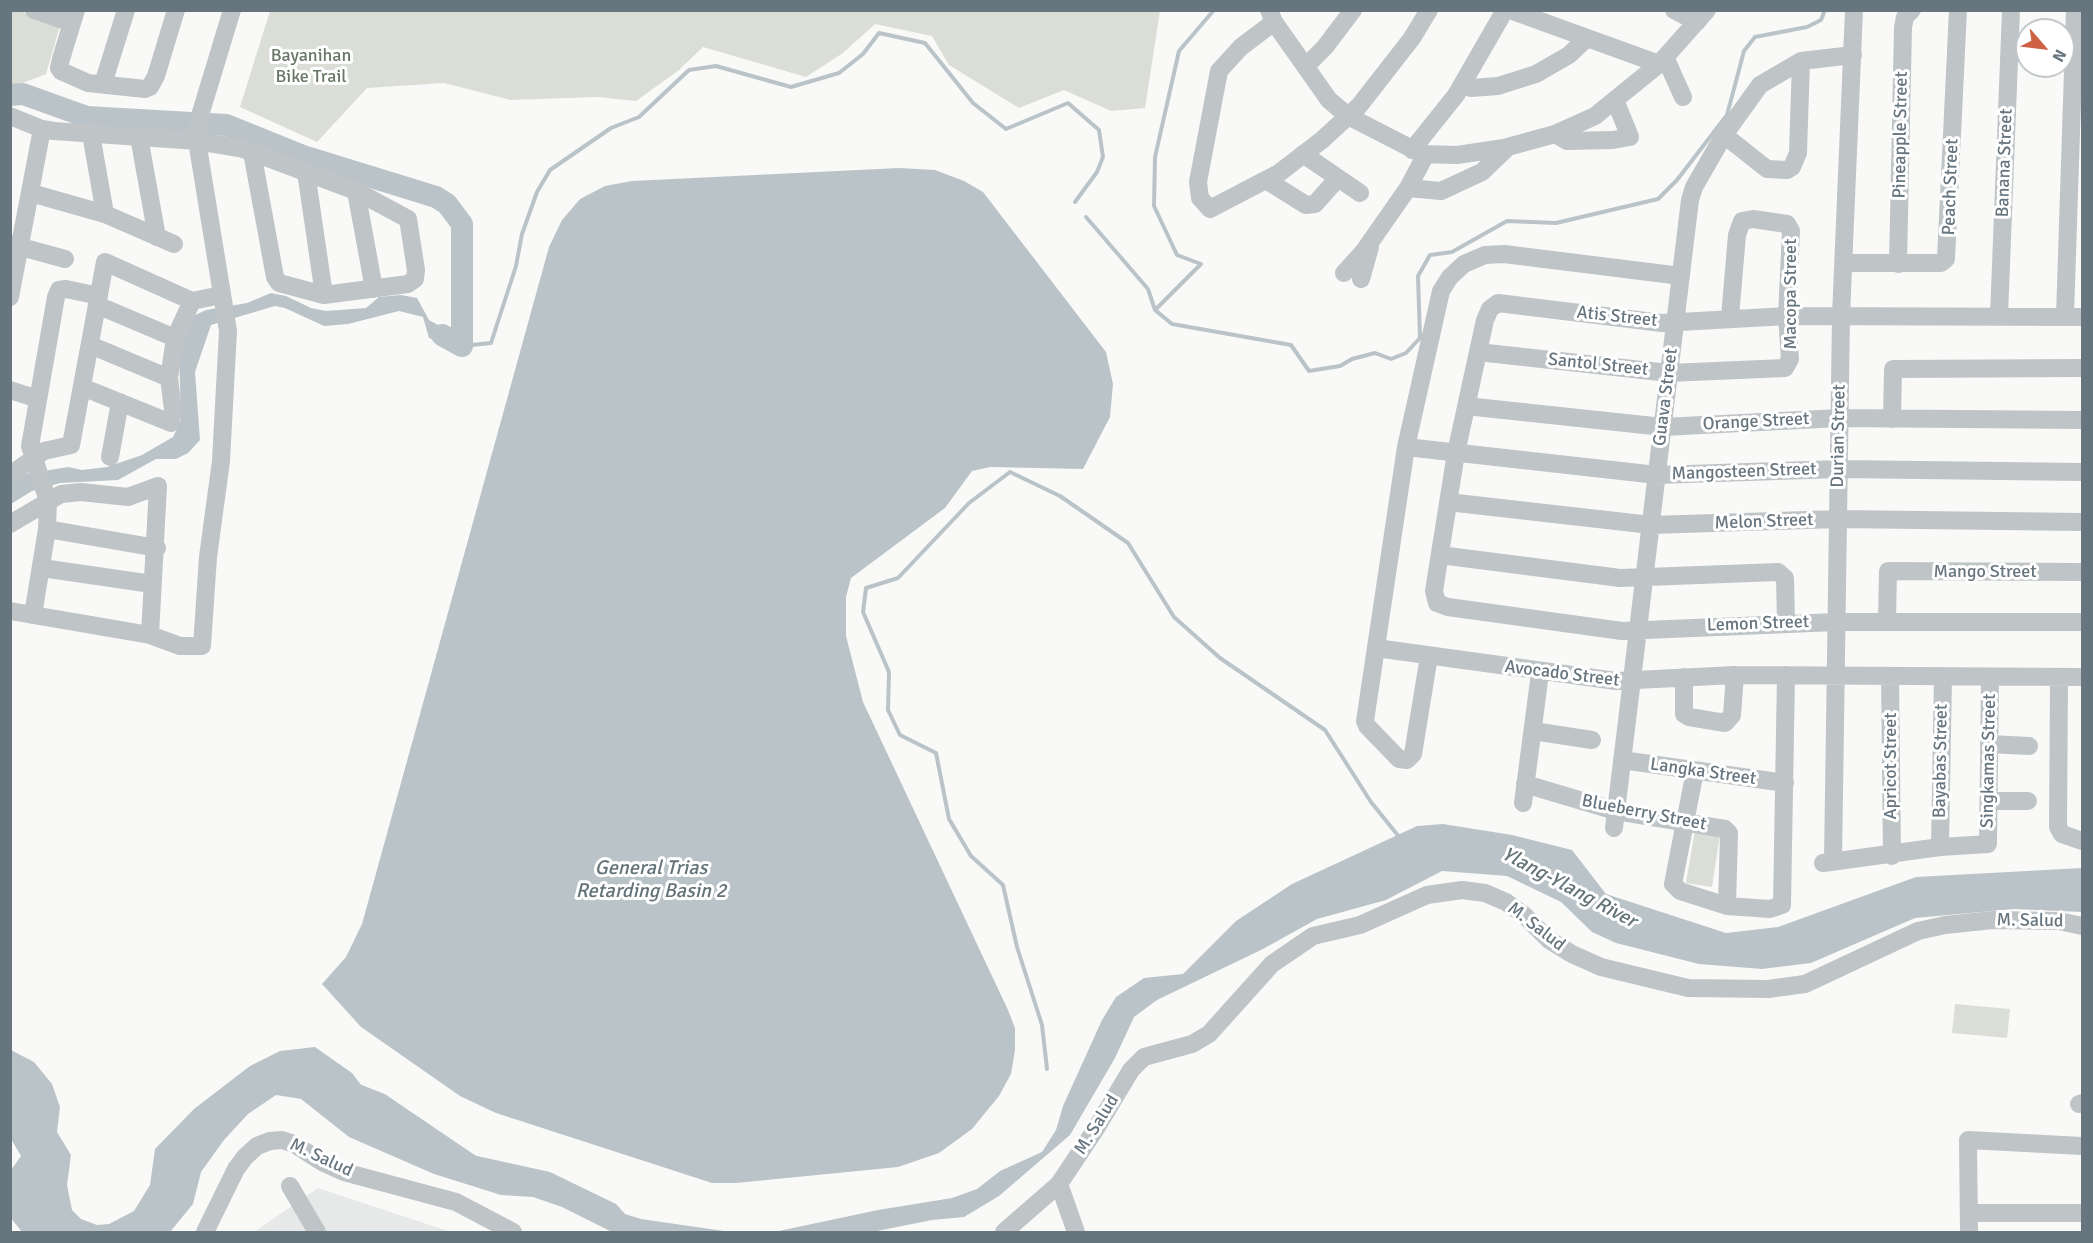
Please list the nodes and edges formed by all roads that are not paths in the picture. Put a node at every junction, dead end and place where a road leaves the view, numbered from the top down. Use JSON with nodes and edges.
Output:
{"nodes":[{"id":1,"x":34,"y":10,"type":"edge"},
{"id":2,"x":126,"y":10,"type":"edge"},
{"id":3,"x":176,"y":10,"type":"edge"},
{"id":4,"x":232,"y":10,"type":"edge"},
{"id":5,"x":1429,"y":10,"type":"edge"},
{"id":6,"x":1505,"y":10,"type":"edge"},
{"id":7,"x":1510,"y":10,"type":"edge"},
{"id":8,"x":1674,"y":10,"type":"edge"},
{"id":9,"x":1854,"y":10,"type":"edge"},
{"id":10,"x":1912,"y":10,"type":"edge"},
{"id":11,"x":1958,"y":10,"type":"edge"},
{"id":12,"x":2011,"y":10,"type":"edge"},
{"id":13,"x":2075,"y":10,"type":"edge"},
{"id":14,"x":1352,"y":11,"type":"edge"},
{"id":15,"x":1271,"y":16,"type":"edge"},
{"id":16,"x":1702,"y":16,"type":"edge"},
{"id":17,"x":74,"y":17,"type":"edge"},
{"id":18,"x":1587,"y":38,"type":"junction"},
{"id":19,"x":1853,"y":55,"type":"junction"},
{"id":20,"x":1662,"y":61,"type":"junction"},
{"id":21,"x":1801,"y":61,"type":"junction"},
{"id":22,"x":1306,"y":66,"type":"junction"},
{"id":23,"x":103,"y":84,"type":"junction"},
{"id":24,"x":1462,"y":85,"type":"junction"},
{"id":25,"x":1683,"y":97,"type":"dead end"},
{"id":26,"x":1615,"y":100,"type":"junction"},
{"id":27,"x":10,"y":116,"type":"edge"},
{"id":28,"x":1348,"y":116,"type":"junction"},
{"id":29,"x":42,"y":129,"type":"junction"},
{"id":30,"x":91,"y":134,"type":"junction"},
{"id":31,"x":1555,"y":134,"type":"junction"},
{"id":32,"x":1724,"y":135,"type":"junction"},
{"id":33,"x":139,"y":137,"type":"junction"},
{"id":34,"x":197,"y":138,"type":"junction"},
{"id":35,"x":1508,"y":147,"type":"junction"},
{"id":36,"x":252,"y":152,"type":"junction"},
{"id":37,"x":1419,"y":152,"type":"junction"},
{"id":38,"x":1303,"y":154,"type":"junction"},
{"id":39,"x":306,"y":172,"type":"junction"},
{"id":40,"x":1338,"y":178,"type":"junction"},
{"id":41,"x":1266,"y":180,"type":"junction"},
{"id":42,"x":1408,"y":188,"type":"junction"},
{"id":43,"x":356,"y":190,"type":"junction"},
{"id":44,"x":31,"y":193,"type":"junction"},
{"id":45,"x":1360,"y":193,"type":"dead end"},
{"id":46,"x":105,"y":214,"type":"junction"},
{"id":47,"x":15,"y":245,"type":"edge"},
{"id":48,"x":65,"y":259,"type":"dead end"},
{"id":49,"x":1844,"y":263,"type":"junction"},
{"id":50,"x":1898,"y":264,"type":"junction"},
{"id":51,"x":1353,"y":276,"type":"dead end"},
{"id":52,"x":1681,"y":276,"type":"junction"},
{"id":53,"x":374,"y":289,"type":"junction"},
{"id":54,"x":11,"y":295,"type":"edge"},
{"id":55,"x":324,"y":295,"type":"junction"},
{"id":56,"x":222,"y":299,"type":"junction"},
{"id":57,"x":98,"y":300,"type":"junction"},
{"id":58,"x":192,"y":301,"type":"junction"},
{"id":59,"x":1787,"y":316,"type":"junction"},
{"id":60,"x":1841,"y":316,"type":"junction"},
{"id":61,"x":1999,"y":316,"type":"junction"},
{"id":62,"x":1730,"y":317,"type":"junction"},
{"id":63,"x":2074,"y":317,"type":"edge"},
{"id":64,"x":1676,"y":320,"type":"junction"},
{"id":65,"x":175,"y":338,"type":"junction"},
{"id":66,"x":90,"y":345,"type":"junction"},
{"id":67,"x":1478,"y":352,"type":"junction"},
{"id":68,"x":1789,"y":365,"type":"joint"},
{"id":69,"x":2082,"y":368,"type":"edge"},
{"id":70,"x":1669,"y":373,"type":"junction"},
{"id":71,"x":170,"y":378,"type":"junction"},
{"id":72,"x":82,"y":387,"type":"junction"},
{"id":73,"x":10,"y":390,"type":"edge"},
{"id":74,"x":38,"y":399,"type":"junction"},
{"id":75,"x":120,"y":402,"type":"junction"},
{"id":76,"x":1466,"y":406,"type":"junction"},
{"id":77,"x":1840,"y":418,"type":"junction"},
{"id":78,"x":1892,"y":419,"type":"junction"},
{"id":79,"x":2082,"y":420,"type":"edge"},
{"id":80,"x":1663,"y":427,"type":"junction"},
{"id":81,"x":1406,"y":447,"type":"junction"},
{"id":82,"x":1456,"y":453,"type":"junction"},
{"id":83,"x":110,"y":457,"type":"dead end"},
{"id":84,"x":36,"y":464,"type":"junction"},
{"id":85,"x":1839,"y":469,"type":"junction"},
{"id":86,"x":2082,"y":472,"type":"edge"},
{"id":87,"x":10,"y":475,"type":"edge"},
{"id":88,"x":1657,"y":475,"type":"junction"},
{"id":89,"x":46,"y":495,"type":"junction"},
{"id":90,"x":1448,"y":502,"type":"junction"},
{"id":91,"x":1838,"y":519,"type":"junction"},
{"id":92,"x":2082,"y":522,"type":"edge"},
{"id":93,"x":10,"y":524,"type":"edge"},
{"id":94,"x":1651,"y":525,"type":"junction"},
{"id":95,"x":47,"y":529,"type":"junction"},
{"id":96,"x":156,"y":548,"type":"junction"},
{"id":97,"x":1440,"y":555,"type":"junction"},
{"id":98,"x":42,"y":568,"type":"junction"},
{"id":99,"x":2082,"y":572,"type":"edge"},
{"id":100,"x":1644,"y":576,"type":"junction"},
{"id":101,"x":152,"y":584,"type":"junction"},
{"id":102,"x":1437,"y":603,"type":"joint"},
{"id":103,"x":10,"y":611,"type":"edge"},
{"id":104,"x":33,"y":615,"type":"junction"},
{"id":105,"x":1887,"y":621,"type":"junction"},
{"id":106,"x":1836,"y":622,"type":"junction"},
{"id":107,"x":2082,"y":622,"type":"edge"},
{"id":108,"x":1786,"y":624,"type":"junction"},
{"id":109,"x":1638,"y":628,"type":"junction"},
{"id":110,"x":150,"y":635,"type":"junction"},
{"id":111,"x":1376,"y":648,"type":"junction"},
{"id":112,"x":1429,"y":656,"type":"junction"},
{"id":113,"x":1540,"y":673,"type":"junction"},
{"id":114,"x":1735,"y":675,"type":"junction"},
{"id":115,"x":1786,"y":675,"type":"junction"},
{"id":116,"x":1837,"y":675,"type":"junction"},
{"id":117,"x":1890,"y":676,"type":"junction"},
{"id":118,"x":1943,"y":676,"type":"junction"},
{"id":119,"x":1684,"y":677,"type":"junction"},
{"id":120,"x":1990,"y":677,"type":"junction"},
{"id":121,"x":2059,"y":677,"type":"junction"},
{"id":122,"x":2082,"y":677,"type":"edge"},
{"id":123,"x":1631,"y":682,"type":"junction"},
{"id":124,"x":1533,"y":731,"type":"junction"},
{"id":125,"x":1592,"y":740,"type":"dead end"},
{"id":126,"x":1989,"y":744,"type":"junction"},
{"id":127,"x":2029,"y":746,"type":"dead end"},
{"id":128,"x":1622,"y":760,"type":"junction"},
{"id":129,"x":1695,"y":771,"type":"junction"},
{"id":130,"x":1785,"y":783,"type":"junction"},
{"id":131,"x":1525,"y":784,"type":"junction"},
{"id":132,"x":1989,"y":801,"type":"junction"},
{"id":133,"x":2028,"y":801,"type":"dead end"},
{"id":134,"x":1522,"y":803,"type":"dead end"},
{"id":135,"x":1615,"y":819,"type":"junction"},
{"id":136,"x":1685,"y":823,"type":"junction"},
{"id":137,"x":2082,"y":841,"type":"edge"},
{"id":138,"x":1988,"y":844,"type":"joint"},
{"id":139,"x":1940,"y":847,"type":"junction"},
{"id":140,"x":1892,"y":856,"type":"junction"},
{"id":141,"x":1727,"y":906,"type":"junction"},
{"id":142,"x":2082,"y":926,"type":"edge"},
{"id":143,"x":2082,"y":1146,"type":"edge"},
{"id":144,"x":1059,"y":1184,"type":"junction"},
{"id":145,"x":290,"y":1186,"type":"dead end"},
{"id":146,"x":1969,"y":1213,"type":"junction"},
{"id":147,"x":2082,"y":1214,"type":"edge"},
{"id":148,"x":205,"y":1233,"type":"edge"},
{"id":149,"x":317,"y":1233,"type":"edge"},
{"id":150,"x":513,"y":1233,"type":"edge"},
{"id":151,"x":1005,"y":1233,"type":"edge"},
{"id":152,"x":1076,"y":1233,"type":"edge"},
{"id":153,"x":1969,"y":1233,"type":"edge"}],
"edges":[{"from":1,"to":17,"type":"street"},
{"from":2,"to":23,"type":"street"},
{"from":3,"to":23,"type":"street"},
{"from":4,"to":34,"type":"street"},
{"from":5,"to":28,"type":"street"},
{"from":6,"to":24,"type":"street"},
{"from":7,"to":18,"type":"street"},
{"from":8,"to":16,"type":"street"},
{"from":9,"to":19,"type":"street","name":"Durian Street"},
{"from":10,"to":50,"type":"street","name":"Pineapple Street"},
{"from":11,"to":50,"type":"street","name":"Peach Street"},
{"from":12,"to":61,"type":"street","name":"Banana Street"},
{"from":13,"to":63,"type":"street"},
{"from":14,"to":22,"type":"street"},
{"from":15,"to":22,"type":"street"},
{"from":15,"to":41,"type":"street"},
{"from":16,"to":20,"type":"street"},
{"from":17,"to":23,"type":"street"},
{"from":18,"to":20,"type":"street"},
{"from":18,"to":24,"type":"street"},
{"from":19,"to":21,"type":"street","name":"Guava Street"},
{"from":19,"to":49,"type":"street","name":"Durian Street"},
{"from":20,"to":25,"type":"street"},
{"from":20,"to":26,"type":"street"},
{"from":21,"to":32,"type":"street","name":"Guava Street"},
{"from":21,"to":32,"type":"street"},
{"from":22,"to":28,"type":"street"},
{"from":24,"to":37,"type":"street"},
{"from":26,"to":31,"type":"street"},
{"from":26,"to":31,"type":"street"},
{"from":27,"to":29,"type":"street"},
{"from":28,"to":37,"type":"street"},
{"from":28,"to":38,"type":"street"},
{"from":29,"to":30,"type":"street"},
{"from":29,"to":44,"type":"street"},
{"from":30,"to":33,"type":"street"},
{"from":30,"to":46,"type":"street"},
{"from":31,"to":35,"type":"street"},
{"from":32,"to":52,"type":"street","name":"Guava Street"},
{"from":33,"to":34,"type":"street"},
{"from":33,"to":46,"type":"street"},
{"from":34,"to":36,"type":"street"},
{"from":34,"to":56,"type":"street"},
{"from":35,"to":37,"type":"street"},
{"from":35,"to":42,"type":"street"},
{"from":36,"to":39,"type":"street"},
{"from":36,"to":55,"type":"street"},
{"from":37,"to":42,"type":"street"},
{"from":38,"to":40,"type":"street"},
{"from":38,"to":41,"type":"street"},
{"from":39,"to":43,"type":"street"},
{"from":39,"to":55,"type":"street"},
{"from":40,"to":41,"type":"street"},
{"from":40,"to":45,"type":"street"},
{"from":42,"to":51,"type":"street"},
{"from":43,"to":53,"type":"street"},
{"from":43,"to":53,"type":"street"},
{"from":44,"to":46,"type":"street"},
{"from":44,"to":47,"type":"street"},
{"from":47,"to":48,"type":"street"},
{"from":47,"to":54,"type":"street"},
{"from":49,"to":50,"type":"street","name":"Peach Street"},
{"from":49,"to":60,"type":"street","name":"Durian Street"},
{"from":52,"to":64,"type":"street","name":"Guava Street"},
{"from":52,"to":81,"type":"street"},
{"from":53,"to":55,"type":"street"},
{"from":56,"to":58,"type":"street"},
{"from":56,"to":110,"type":"street"},
{"from":57,"to":58,"type":"street"},
{"from":57,"to":65,"type":"street"},
{"from":57,"to":66,"type":"street"},
{"from":57,"to":74,"type":"street"},
{"from":58,"to":65,"type":"street"},
{"from":59,"to":60,"type":"street","name":"Atis Street"},
{"from":59,"to":62,"type":"street","name":"Atis Street"},
{"from":59,"to":62,"type":"street","name":"Macopa Street"},
{"from":59,"to":68,"type":"street","name":"Macopa Street"},
{"from":60,"to":61,"type":"street","name":"Atis Street"},
{"from":60,"to":77,"type":"street","name":"Durian Street"},
{"from":61,"to":63,"type":"street","name":"Atis Street"},
{"from":62,"to":64,"type":"street","name":"Atis Street"},
{"from":64,"to":67,"type":"street","name":"Atis Street"},
{"from":64,"to":70,"type":"street","name":"Guava Street"},
{"from":65,"to":71,"type":"street"},
{"from":66,"to":71,"type":"street"},
{"from":66,"to":72,"type":"street"},
{"from":67,"to":70,"type":"street","name":"Santol Street"},
{"from":67,"to":76,"type":"street","name":"Atis Street"},
{"from":68,"to":70,"type":"street","name":"Santol Street"},
{"from":69,"to":78,"type":"street"},
{"from":70,"to":80,"type":"street","name":"Guava Street"},
{"from":71,"to":75,"type":"street"},
{"from":72,"to":75,"type":"street"},
{"from":72,"to":84,"type":"street"},
{"from":73,"to":74,"type":"street"},
{"from":74,"to":84,"type":"street"},
{"from":75,"to":83,"type":"street"},
{"from":76,"to":80,"type":"street","name":"Orange Street"},
{"from":76,"to":82,"type":"street","name":"Atis Street"},
{"from":77,"to":78,"type":"street","name":"Orange Street"},
{"from":77,"to":80,"type":"street","name":"Orange Street"},
{"from":77,"to":85,"type":"street","name":"Durian Street"},
{"from":78,"to":79,"type":"street","name":"Orange Street"},
{"from":80,"to":88,"type":"street","name":"Guava Street"},
{"from":81,"to":82,"type":"street","name":"Mangosteen Street"},
{"from":81,"to":111,"type":"street"},
{"from":82,"to":88,"type":"street","name":"Mangosteen Street"},
{"from":82,"to":90,"type":"street","name":"Atis Street"},
{"from":84,"to":87,"type":"street"},
{"from":84,"to":89,"type":"street"},
{"from":85,"to":86,"type":"street","name":"Mangosteen Street"},
{"from":85,"to":88,"type":"street","name":"Mangosteen Street"},
{"from":85,"to":91,"type":"street","name":"Durian Street"},
{"from":88,"to":94,"type":"street","name":"Guava Street"},
{"from":89,"to":93,"type":"street"},
{"from":89,"to":95,"type":"street"},
{"from":89,"to":96,"type":"street"},
{"from":90,"to":94,"type":"street","name":"Melon Street"},
{"from":90,"to":97,"type":"street","name":"Atis Street"},
{"from":91,"to":92,"type":"street","name":"Melon Street"},
{"from":91,"to":94,"type":"street","name":"Melon Street"},
{"from":91,"to":106,"type":"street","name":"Durian Street"},
{"from":94,"to":100,"type":"street","name":"Guava Street"},
{"from":95,"to":96,"type":"street"},
{"from":95,"to":98,"type":"street"},
{"from":96,"to":101,"type":"street"},
{"from":97,"to":100,"type":"street"},
{"from":97,"to":102,"type":"street","name":"Atis Street"},
{"from":98,"to":101,"type":"street"},
{"from":98,"to":104,"type":"street"},
{"from":99,"to":105,"type":"street","name":"Mango Street"},
{"from":100,"to":108,"type":"street"},
{"from":100,"to":109,"type":"street","name":"Guava Street"},
{"from":101,"to":110,"type":"street"},
{"from":102,"to":109,"type":"street","name":"Lemon Street"},
{"from":103,"to":104,"type":"street"},
{"from":104,"to":110,"type":"street"},
{"from":105,"to":106,"type":"street","name":"Lemon Street"},
{"from":105,"to":107,"type":"street","name":"Lemon Street"},
{"from":106,"to":108,"type":"street","name":"Lemon Street"},
{"from":106,"to":116,"type":"street","name":"Durian Street"},
{"from":108,"to":109,"type":"street","name":"Lemon Street"},
{"from":109,"to":123,"type":"street","name":"Guava Street"},
{"from":111,"to":112,"type":"street","name":"Avocado Street"},
{"from":111,"to":112,"type":"street"},
{"from":112,"to":113,"type":"street","name":"Avocado Street"},
{"from":113,"to":123,"type":"street","name":"Avocado Street"},
{"from":113,"to":124,"type":"street"},
{"from":114,"to":115,"type":"street","name":"Avocado Street"},
{"from":114,"to":119,"type":"street","name":"Avocado Street"},
{"from":114,"to":119,"type":"street"},
{"from":115,"to":116,"type":"street","name":"Avocado Street"},
{"from":115,"to":130,"type":"street"},
{"from":116,"to":117,"type":"street","name":"Avocado Street"},
{"from":116,"to":140,"type":"street","name":"Durian Street"},
{"from":117,"to":118,"type":"street","name":"Avocado Street"},
{"from":117,"to":140,"type":"street","name":"Apricot Street"},
{"from":118,"to":120,"type":"street","name":"Avocado Street"},
{"from":118,"to":139,"type":"street","name":"Bayabas Street"},
{"from":119,"to":123,"type":"street","name":"Avocado Street"},
{"from":120,"to":121,"type":"street","name":"Avocado Street"},
{"from":120,"to":126,"type":"street","name":"Singkamas Street"},
{"from":121,"to":122,"type":"street","name":"Avocado Street"},
{"from":121,"to":137,"type":"street"},
{"from":123,"to":128,"type":"street","name":"Guava Street"},
{"from":124,"to":125,"type":"street"},
{"from":124,"to":131,"type":"street"},
{"from":126,"to":127,"type":"street"},
{"from":126,"to":132,"type":"street","name":"Singkamas Street"},
{"from":128,"to":129,"type":"street","name":"Langka Street"},
{"from":128,"to":135,"type":"street","name":"Guava Street"},
{"from":129,"to":130,"type":"street","name":"Langka Street"},
{"from":129,"to":136,"type":"street"},
{"from":130,"to":141,"type":"street"},
{"from":131,"to":134,"type":"street"},
{"from":131,"to":135,"type":"street","name":"Blueberry Street"},
{"from":132,"to":133,"type":"street"},
{"from":132,"to":138,"type":"street","name":"Singkamas Street"},
{"from":135,"to":136,"type":"street","name":"Blueberry Street"},
{"from":136,"to":141,"type":"street","name":"Blueberry Street"},
{"from":136,"to":141,"type":"street"},
{"from":138,"to":139,"type":"street","name":"Durian Street"},
{"from":139,"to":140,"type":"street","name":"Durian Street"},
{"from":142,"to":144,"type":"street","name":"M. Salud"},
{"from":143,"to":146,"type":"street"},
{"from":144,"to":151,"type":"street","name":"M. Salud"},
{"from":144,"to":152,"type":"street"},
{"from":145,"to":149,"type":"street"},
{"from":146,"to":147,"type":"street"},
{"from":146,"to":153,"type":"street"},
{"from":148,"to":150,"type":"street","name":"M. Salud"}]}
